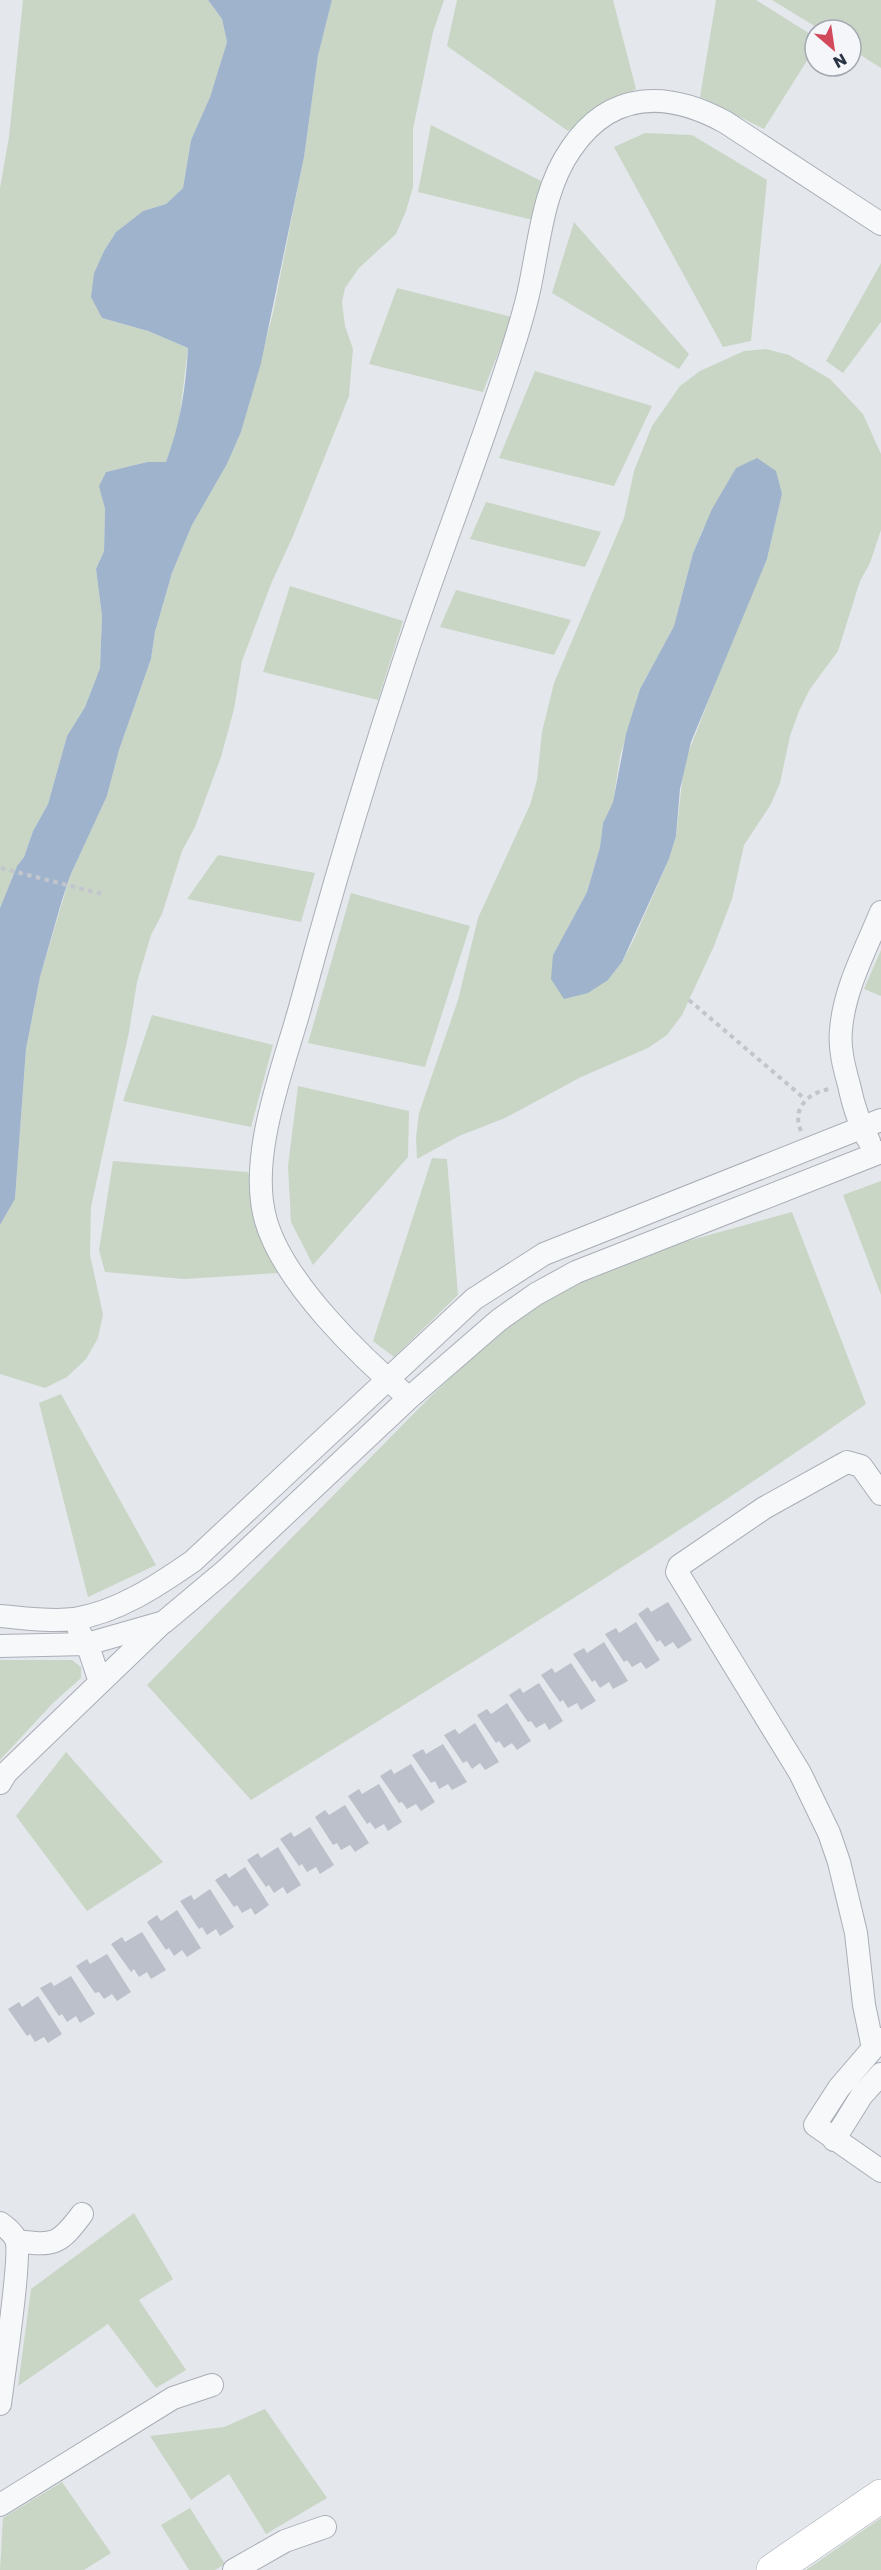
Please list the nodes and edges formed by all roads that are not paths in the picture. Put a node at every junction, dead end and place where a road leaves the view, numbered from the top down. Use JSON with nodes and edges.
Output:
{"nodes":[{"id":1,"x":881,"y":224,"type":"edge"},
{"id":2,"x":881,"y":912,"type":"edge"},
{"id":3,"x":871,"y":1124,"type":"edge"},
{"id":4,"x":878,"y":1153,"type":"edge"},
{"id":5,"x":387,"y":1380,"type":"junction"},
{"id":6,"x":409,"y":1398,"type":"junction"},
{"id":7,"x":881,"y":1494,"type":"edge"},
{"id":8,"x":0,"y":1616,"type":"edge"},
{"id":9,"x":73,"y":1619,"type":"junction"},
{"id":10,"x":164,"y":1622,"type":"junction"},
{"id":11,"x":87,"y":1644,"type":"junction"},
{"id":12,"x":0,"y":1646,"type":"edge"},
{"id":13,"x":100,"y":1682,"type":"junction"},
{"id":14,"x":2,"y":1777,"type":"edge"},
{"id":15,"x":877,"y":2044,"type":"edge"},
{"id":16,"x":881,"y":2074,"type":"edge"},
{"id":17,"x":834,"y":2140,"type":"junction"},
{"id":18,"x":881,"y":2171,"type":"edge"},
{"id":19,"x":82,"y":2214,"type":"dead end"},
{"id":20,"x":0,"y":2223,"type":"edge"},
{"id":21,"x":17,"y":2241,"type":"junction"},
{"id":22,"x":213,"y":2385,"type":"dead end"},
{"id":23,"x":0,"y":2404,"type":"edge"},
{"id":24,"x":881,"y":2496,"type":"edge"},
{"id":25,"x":0,"y":2505,"type":"edge"},
{"id":26,"x":325,"y":2527,"type":"dead end"},
{"id":27,"x":234,"y":2570,"type":"edge"},
{"id":28,"x":773,"y":2570,"type":"edge"}],
"edges":[{"from":1,"to":5,"type":"street"},
{"from":2,"to":3,"type":"street"},
{"from":3,"to":4,"type":"street"},
{"from":3,"to":5,"type":"street"},
{"from":4,"to":6,"type":"street"},
{"from":5,"to":6,"type":"street"},
{"from":5,"to":9,"type":"street"},
{"from":6,"to":10,"type":"street"},
{"from":7,"to":15,"type":"street"},
{"from":8,"to":9,"type":"street"},
{"from":9,"to":11,"type":"street"},
{"from":10,"to":11,"type":"street"},
{"from":10,"to":13,"type":"street"},
{"from":11,"to":12,"type":"street"},
{"from":11,"to":13,"type":"street"},
{"from":13,"to":14,"type":"street"},
{"from":15,"to":17,"type":"street"},
{"from":16,"to":17,"type":"street"},
{"from":17,"to":18,"type":"street"},
{"from":19,"to":21,"type":"street"},
{"from":20,"to":21,"type":"street"},
{"from":21,"to":23,"type":"street"},
{"from":22,"to":25,"type":"street"},
{"from":24,"to":28,"type":"street"},
{"from":26,"to":27,"type":"street"}]}
